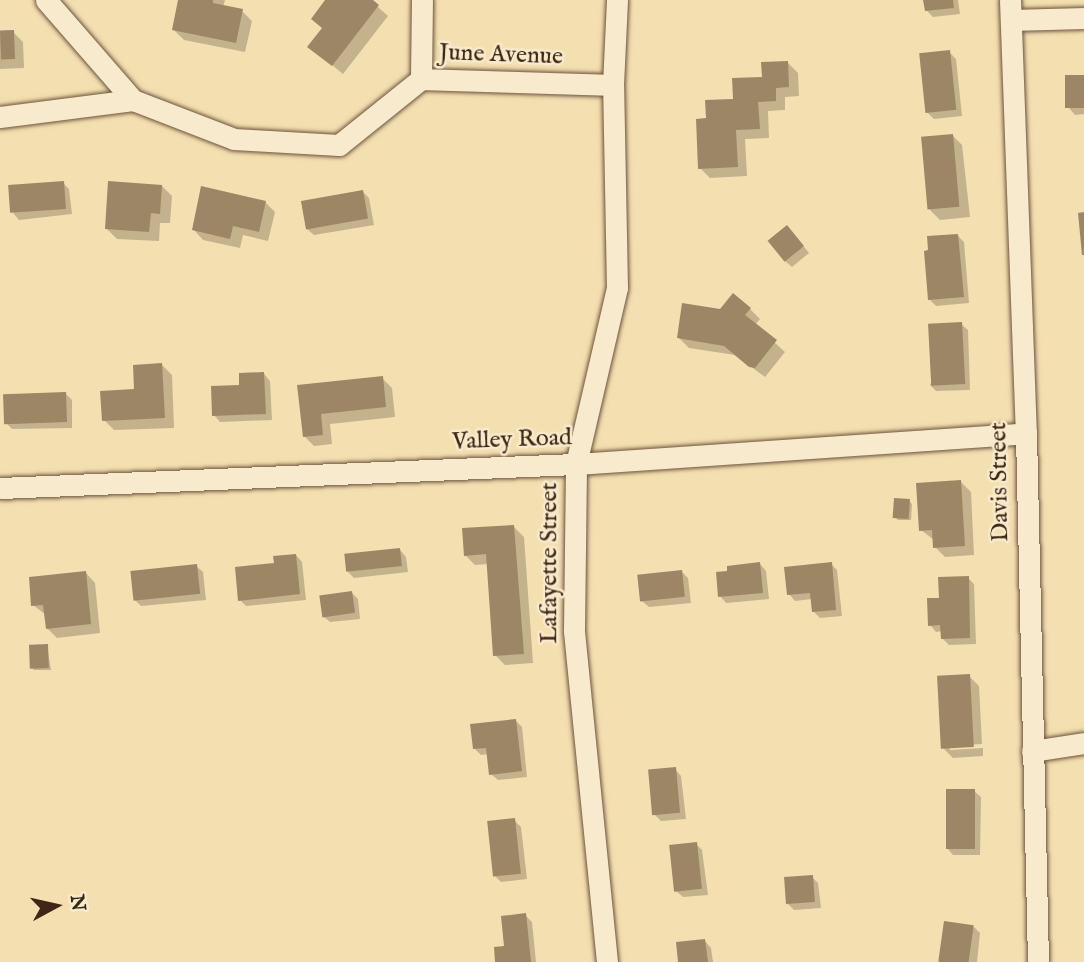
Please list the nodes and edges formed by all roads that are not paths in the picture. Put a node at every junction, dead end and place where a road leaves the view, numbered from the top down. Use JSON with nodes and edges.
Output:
{"nodes":[{"id":1,"x":46,"y":0,"type":"edge"},
{"id":2,"x":422,"y":0,"type":"edge"},
{"id":3,"x":617,"y":0,"type":"edge"},
{"id":4,"x":1010,"y":10,"type":"edge"},
{"id":5,"x":1084,"y":18,"type":"edge"},
{"id":6,"x":421,"y":79,"type":"junction"},
{"id":7,"x":613,"y":85,"type":"junction"},
{"id":8,"x":134,"y":100,"type":"junction"},
{"id":9,"x":0,"y":117,"type":"edge"},
{"id":10,"x":1026,"y":433,"type":"junction"},
{"id":11,"x":576,"y":464,"type":"junction"},
{"id":12,"x":0,"y":488,"type":"edge"},
{"id":13,"x":1084,"y":743,"type":"edge"},
{"id":14,"x":1032,"y":751,"type":"junction"},
{"id":15,"x":607,"y":962,"type":"edge"},
{"id":16,"x":1038,"y":962,"type":"edge"}],
"edges":[{"from":1,"to":8,"type":"street"},
{"from":2,"to":6,"type":"street"},
{"from":3,"to":7,"type":"street","name":"Lafayette Street"},
{"from":4,"to":5,"type":"street"},
{"from":4,"to":10,"type":"street","name":"Davis Street"},
{"from":6,"to":7,"type":"street","name":"June Avenue"},
{"from":6,"to":8,"type":"street","name":"June Avenue"},
{"from":7,"to":11,"type":"street","name":"Lafayette Street"},
{"from":8,"to":9,"type":"street","name":"June Avenue"},
{"from":10,"to":11,"type":"street","name":"Valley Road"},
{"from":10,"to":14,"type":"street","name":"Davis Street"},
{"from":11,"to":12,"type":"street","name":"Valley Road"},
{"from":11,"to":15,"type":"street","name":"Lafayette Street"},
{"from":13,"to":14,"type":"street"},
{"from":14,"to":16,"type":"street","name":"Davis Street"}]}
